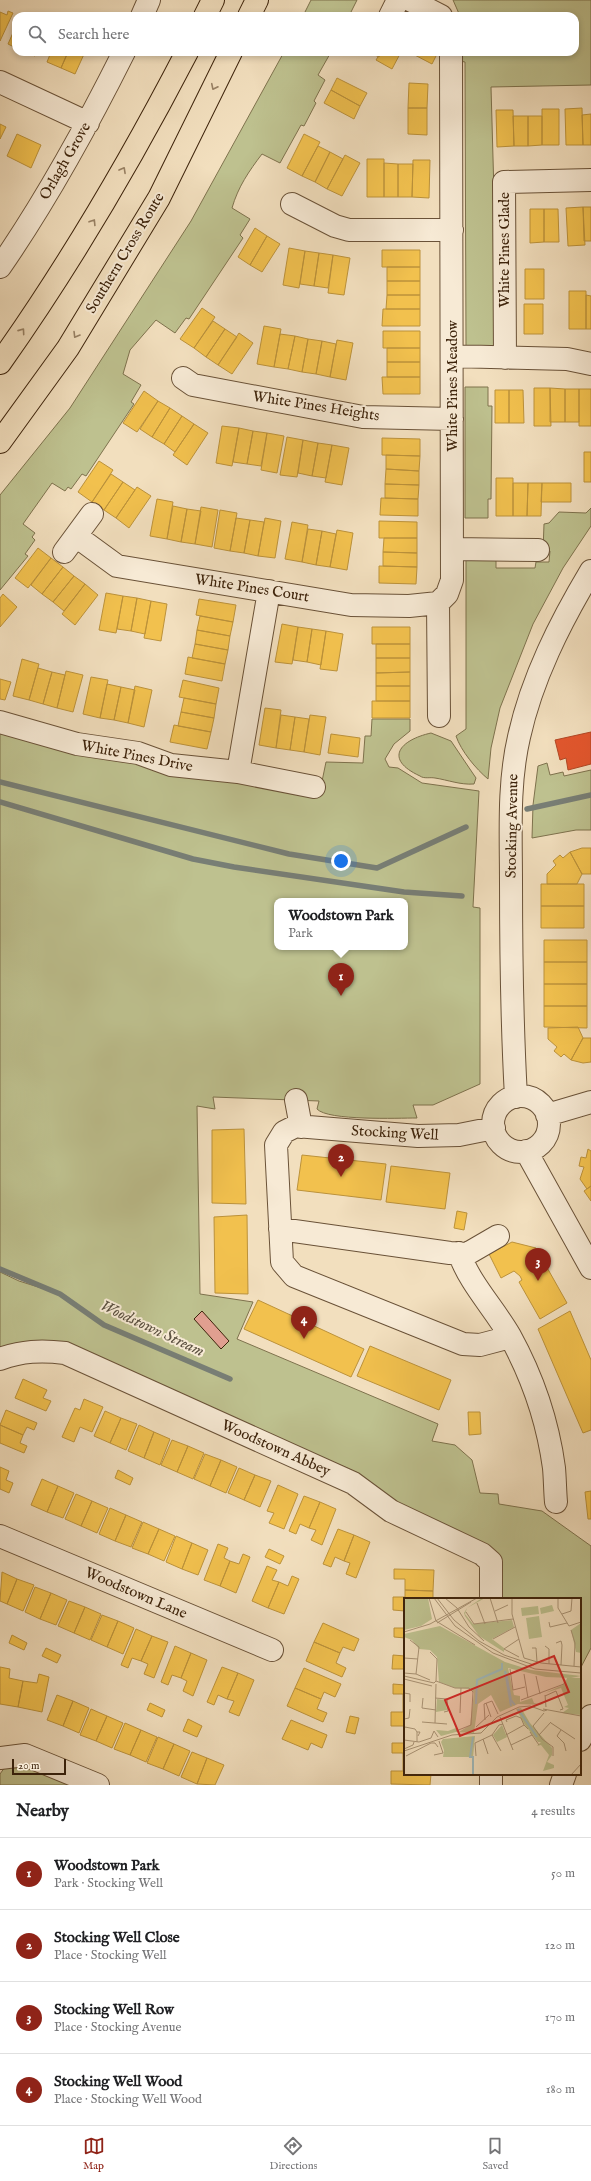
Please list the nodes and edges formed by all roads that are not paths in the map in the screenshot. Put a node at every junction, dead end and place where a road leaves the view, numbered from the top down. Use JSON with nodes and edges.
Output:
{"nodes":[{"id":1,"x":149,"y":0,"type":"edge"},
{"id":2,"x":213,"y":0,"type":"edge"},
{"id":3,"x":257,"y":0,"type":"edge"},
{"id":4,"x":398,"y":0,"type":"edge"},
{"id":5,"x":410,"y":0,"type":"edge"},
{"id":6,"x":144,"y":12,"type":"edge"},
{"id":7,"x":207,"y":12,"type":"edge"},
{"id":8,"x":251,"y":12,"type":"edge"},
{"id":9,"x":392,"y":12,"type":"edge"},
{"id":10,"x":433,"y":12,"type":"edge"},
{"id":11,"x":122,"y":56,"type":"edge"},
{"id":12,"x":184,"y":56,"type":"edge"},
{"id":13,"x":230,"y":56,"type":"edge"},
{"id":14,"x":451,"y":56,"type":"edge"},
{"id":15,"x":0,"y":82,"type":"edge"},
{"id":16,"x":88,"y":123,"type":"junction"},
{"id":17,"x":591,"y":180,"type":"edge"},
{"id":18,"x":292,"y":204,"type":"dead end"},
{"id":19,"x":452,"y":230,"type":"junction"},
{"id":20,"x":0,"y":267,"type":"edge"},
{"id":21,"x":452,"y":356,"type":"junction"},
{"id":22,"x":505,"y":358,"type":"junction"},
{"id":23,"x":0,"y":363,"type":"edge"},
{"id":24,"x":591,"y":364,"type":"edge"},
{"id":25,"x":183,"y":378,"type":"dead end"},
{"id":26,"x":452,"y":419,"type":"junction"},
{"id":27,"x":0,"y":442,"type":"edge"},
{"id":28,"x":92,"y":514,"type":"dead end"},
{"id":29,"x":452,"y":549,"type":"junction"},
{"id":30,"x":538,"y":550,"type":"dead end"},
{"id":31,"x":591,"y":571,"type":"edge"},
{"id":32,"x":269,"y":591,"type":"junction"},
{"id":33,"x":438,"y":604,"type":"junction"},
{"id":34,"x":439,"y":716,"type":"dead end"},
{"id":35,"x":0,"y":722,"type":"edge"},
{"id":36,"x":238,"y":772,"type":"junction"},
{"id":37,"x":314,"y":787,"type":"dead end"},
{"id":38,"x":516,"y":1097,"type":"junction"},
{"id":39,"x":296,"y":1100,"type":"dead end"},
{"id":40,"x":591,"y":1102,"type":"edge"},
{"id":41,"x":547,"y":1115,"type":"junction"},
{"id":42,"x":298,"y":1127,"type":"junction"},
{"id":43,"x":494,"y":1128,"type":"junction"},
{"id":44,"x":526,"y":1151,"type":"junction"},
{"id":45,"x":280,"y":1229,"type":"junction"},
{"id":46,"x":498,"y":1236,"type":"dead end"},
{"id":47,"x":459,"y":1254,"type":"junction"},
{"id":48,"x":591,"y":1268,"type":"edge"},
{"id":49,"x":510,"y":1337,"type":"junction"},
{"id":50,"x":8,"y":1356,"type":"edge"},
{"id":51,"x":556,"y":1502,"type":"dead end"},
{"id":52,"x":0,"y":1536,"type":"edge"},
{"id":53,"x":491,"y":1598,"type":"edge"},
{"id":54,"x":272,"y":1650,"type":"dead end"},
{"id":55,"x":591,"y":1716,"type":"edge"},
{"id":56,"x":581,"y":1738,"type":"edge"},
{"id":57,"x":0,"y":1758,"type":"edge"},
{"id":58,"x":565,"y":1775,"type":"edge"},
{"id":59,"x":98,"y":1785,"type":"edge"},
{"id":60,"x":561,"y":1785,"type":"edge"}],
"edges":[{"from":1,"to":6,"type":"street"},
{"from":2,"to":7,"type":"highway"},
{"from":3,"to":8,"type":"highway"},
{"from":4,"to":9,"type":"street"},
{"from":5,"to":10,"type":"street"},
{"from":11,"to":16,"type":"street","name":"Orlagh Grove"},
{"from":23,"to":12,"type":"highway","one_way":true},
{"from":13,"to":27,"type":"highway","name":"Southern Cross Route","one_way":true},
{"from":14,"to":19,"type":"street","name":"White Pines Meadow"},
{"from":15,"to":16,"type":"street"},
{"from":16,"to":20,"type":"street","name":"Orlagh Grove"},
{"from":17,"to":22,"type":"street","name":"White Pines Glade"},
{"from":18,"to":19,"type":"street"},
{"from":19,"to":21,"type":"street","name":"White Pines Meadow"},
{"from":21,"to":22,"type":"street"},
{"from":21,"to":26,"type":"street","name":"White Pines Meadow"},
{"from":22,"to":24,"type":"street"},
{"from":25,"to":26,"type":"street","name":"White Pines Heights"},
{"from":26,"to":29,"type":"street","name":"White Pines Meadow"},
{"from":28,"to":32,"type":"street","name":"White Pines Court"},
{"from":29,"to":30,"type":"street"},
{"from":29,"to":33,"type":"street","name":"White Pines Meadow"},
{"from":31,"to":38,"type":"street","name":"Stocking Avenue"},
{"from":32,"to":33,"type":"street","name":"White Pines Court"},
{"from":32,"to":36,"type":"street"},
{"from":33,"to":34,"type":"street"},
{"from":35,"to":36,"type":"street","name":"White Pines Drive"},
{"from":36,"to":37,"type":"street","name":"White Pines Drive"},
{"from":38,"to":41,"type":"street"},
{"from":38,"to":43,"type":"street"},
{"from":39,"to":42,"type":"street"},
{"from":40,"to":41,"type":"street"},
{"from":41,"to":44,"type":"street"},
{"from":42,"to":43,"type":"street","name":"Stocking Well"},
{"from":42,"to":45,"type":"street"},
{"from":43,"to":44,"type":"street"},
{"from":44,"to":48,"type":"street"},
{"from":45,"to":47,"type":"street"},
{"from":45,"to":49,"type":"street"},
{"from":46,"to":47,"type":"street"},
{"from":47,"to":49,"type":"street"},
{"from":49,"to":51,"type":"street"},
{"from":50,"to":53,"type":"street","name":"Woodstown Abbey"},
{"from":52,"to":54,"type":"street","name":"Woodstown Lane"},
{"from":55,"to":56,"type":"street"},
{"from":57,"to":59,"type":"street"},
{"from":58,"to":60,"type":"street"}]}
